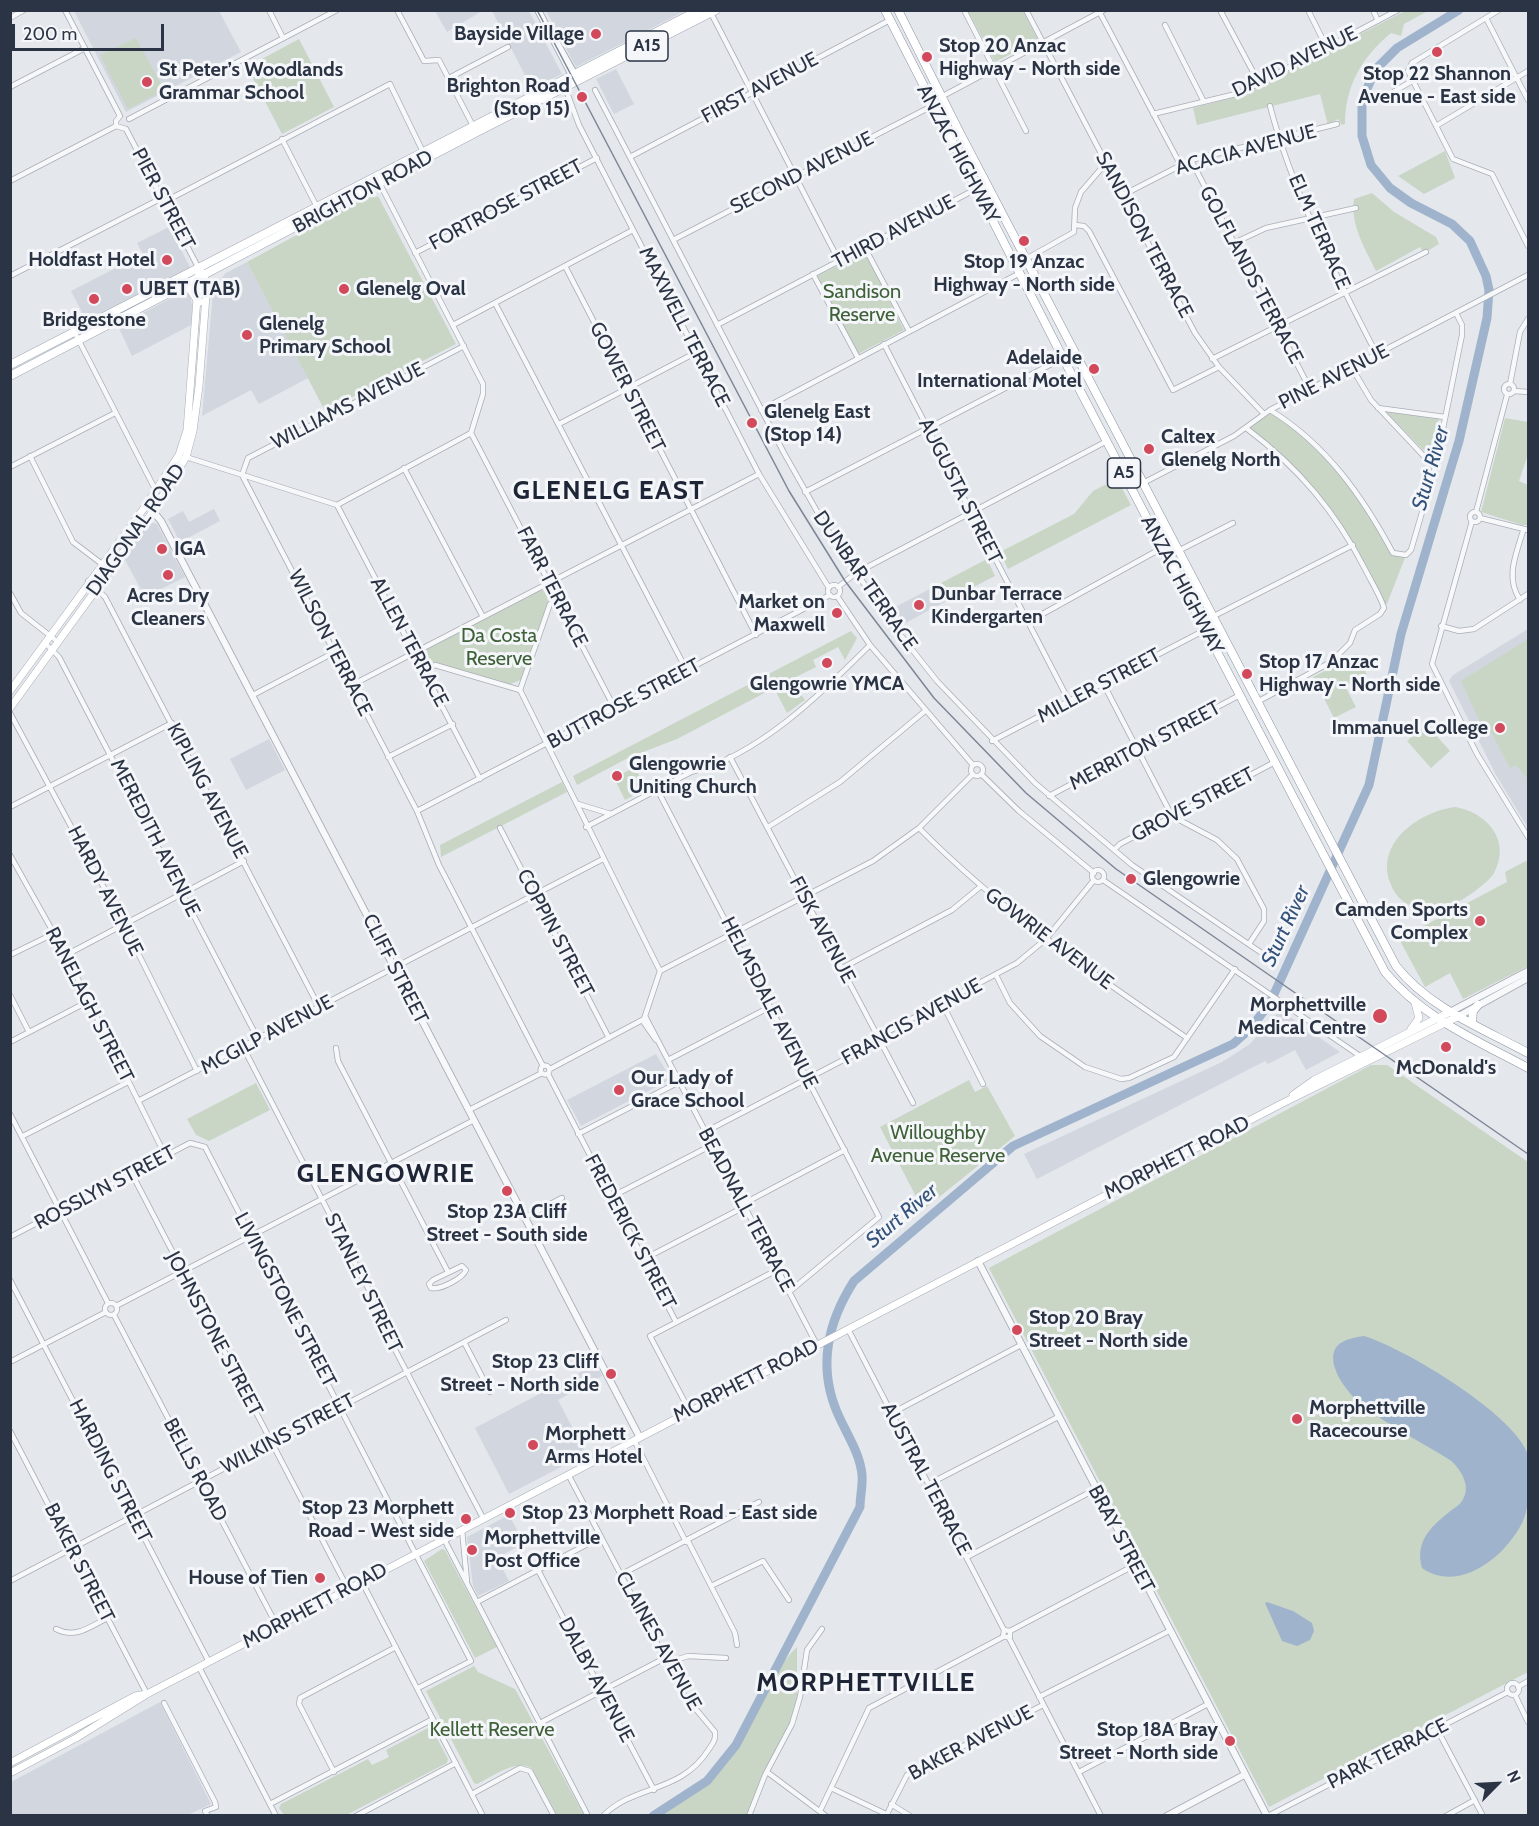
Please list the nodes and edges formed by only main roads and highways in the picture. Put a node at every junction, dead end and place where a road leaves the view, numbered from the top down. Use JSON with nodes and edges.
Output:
{"nodes":[{"id":1,"x":700,"y":10,"type":"edge"},
{"id":2,"x":885,"y":10,"type":"edge"},
{"id":3,"x":898,"y":10,"type":"edge"},
{"id":4,"x":713,"y":12,"type":"edge"},
{"id":5,"x":915,"y":46,"type":"junction"},
{"id":6,"x":908,"y":59,"type":"junction"},
{"id":7,"x":923,"y":61,"type":"junction"},
{"id":8,"x":913,"y":69,"type":"junction"},
{"id":9,"x":574,"y":77,"type":"junction"},
{"id":10,"x":960,"y":134,"type":"junction"},
{"id":11,"x":952,"y":144,"type":"junction"},
{"id":12,"x":967,"y":146,"type":"junction"},
{"id":13,"x":957,"y":153,"type":"junction"},
{"id":14,"x":425,"y":155,"type":"junction"},
{"id":15,"x":200,"y":274,"type":"junction"},
{"id":16,"x":179,"y":288,"type":"junction"},
{"id":17,"x":1046,"y":298,"type":"junction"},
{"id":18,"x":199,"y":302,"type":"junction"},
{"id":19,"x":1038,"y":310,"type":"junction"},
{"id":20,"x":1053,"y":312,"type":"junction"},
{"id":21,"x":1043,"y":319,"type":"junction"},
{"id":22,"x":76,"y":337,"type":"junction"},
{"id":23,"x":10,"y":365,"type":"edge"},
{"id":24,"x":10,"y":375,"type":"edge"},
{"id":25,"x":1189,"y":573,"type":"junction"},
{"id":26,"x":1196,"y":586,"type":"junction"},
{"id":27,"x":1182,"y":587,"type":"junction"},
{"id":28,"x":1188,"y":598,"type":"junction"},
{"id":29,"x":10,"y":691,"type":"edge"},
{"id":30,"x":10,"y":710,"type":"edge"},
{"id":31,"x":1272,"y":731,"type":"junction"},
{"id":32,"x":1288,"y":761,"type":"junction"},
{"id":33,"x":1275,"y":762,"type":"junction"},
{"id":34,"x":1280,"y":773,"type":"junction"},
{"id":35,"x":1376,"y":932,"type":"junction"},
{"id":36,"x":1366,"y":938,"type":"junction"},
{"id":37,"x":1415,"y":1003,"type":"junction"},
{"id":38,"x":1478,"y":1005,"type":"road end"},
{"id":39,"x":1450,"y":1012,"type":"junction"},
{"id":40,"x":1459,"y":1016,"type":"junction"},
{"id":41,"x":1437,"y":1019,"type":"junction"},
{"id":42,"x":1472,"y":1023,"type":"junction"},
{"id":43,"x":1444,"y":1024,"type":"junction"},
{"id":44,"x":1405,"y":1035,"type":"junction"},
{"id":45,"x":1528,"y":1053,"type":"edge"},
{"id":46,"x":1528,"y":1068,"type":"edge"},
{"id":47,"x":1281,"y":1104,"type":"junction"},
{"id":48,"x":147,"y":1694,"type":"junction"},
{"id":49,"x":10,"y":1763,"type":"edge"},
{"id":50,"x":10,"y":1773,"type":"edge"}],
"edges":[{"from":1,"to":4,"type":"main road"},
{"from":1,"to":9,"type":"main road","name":"BRIGHTON ROAD","number":"A15"},
{"from":2,"to":6,"type":"main road","name":"ANZAC HIGHWAY","number":"A5"},
{"from":3,"to":5,"type":"main road","name":"ANZAC HIGHWAY","number":"A5"},
{"from":4,"to":9,"type":"main road","name":"BRIGHTON ROAD","number":"A15"},
{"from":5,"to":6,"type":"main road"},
{"from":5,"to":7,"type":"main road","name":"ANZAC HIGHWAY","number":"A5"},
{"from":6,"to":8,"type":"main road","name":"ANZAC HIGHWAY","number":"A5"},
{"from":7,"to":8,"type":"main road"},
{"from":7,"to":10,"type":"main road","name":"ANZAC HIGHWAY","number":"A5"},
{"from":8,"to":11,"type":"main road","name":"ANZAC HIGHWAY","number":"A5"},
{"from":9,"to":14,"type":"main road","name":"BRIGHTON ROAD","number":"A15"},
{"from":9,"to":14,"type":"main road","name":"BRIGHTON ROAD","number":"A15"},
{"from":10,"to":11,"type":"main road"},
{"from":10,"to":12,"type":"main road","name":"ANZAC HIGHWAY","number":"A5"},
{"from":11,"to":13,"type":"main road","name":"ANZAC HIGHWAY","number":"A5"},
{"from":12,"to":13,"type":"main road"},
{"from":12,"to":17,"type":"main road","name":"ANZAC HIGHWAY","number":"A5"},
{"from":13,"to":19,"type":"main road","name":"ANZAC HIGHWAY","number":"A5"},
{"from":14,"to":15,"type":"main road","name":"BRIGHTON ROAD","number":"A15"},
{"from":15,"to":16,"type":"main road","name":"BRIGHTON ROAD","number":"A15"},
{"from":15,"to":18,"type":"main road","name":"DIAGONAL ROAD"},
{"from":15,"to":22,"type":"main road","name":"BRIGHTON ROAD","number":"A15"},
{"from":15,"to":30,"type":"main road","name":"DIAGONAL ROAD"},
{"from":16,"to":18,"type":"main road"},
{"from":16,"to":22,"type":"main road","name":"BRIGHTON ROAD","number":"A15"},
{"from":17,"to":19,"type":"main road"},
{"from":17,"to":20,"type":"main road","name":"ANZAC HIGHWAY","number":"A5"},
{"from":18,"to":29,"type":"main road","name":"DIAGONAL ROAD"},
{"from":19,"to":21,"type":"main road","name":"ANZAC HIGHWAY","number":"A5"},
{"from":20,"to":21,"type":"main road"},
{"from":20,"to":25,"type":"main road","name":"ANZAC HIGHWAY","number":"A5"},
{"from":21,"to":27,"type":"main road","name":"ANZAC HIGHWAY","number":"A5"},
{"from":22,"to":23,"type":"main road","name":"BRIGHTON ROAD","number":"A15"},
{"from":22,"to":24,"type":"main road","name":"BRIGHTON ROAD","number":"A15"},
{"from":25,"to":26,"type":"main road","name":"ANZAC HIGHWAY","number":"A5"},
{"from":25,"to":27,"type":"main road"},
{"from":26,"to":28,"type":"main road"},
{"from":26,"to":31,"type":"main road","name":"ANZAC HIGHWAY","number":"A5"},
{"from":27,"to":28,"type":"main road","name":"ANZAC HIGHWAY","number":"A5"},
{"from":28,"to":33,"type":"main road","name":"ANZAC HIGHWAY","number":"A5"},
{"from":31,"to":32,"type":"main road","name":"ANZAC HIGHWAY","number":"A5"},
{"from":31,"to":33,"type":"main road"},
{"from":32,"to":34,"type":"main road"},
{"from":32,"to":35,"type":"main road","name":"ANZAC HIGHWAY","number":"A5"},
{"from":33,"to":34,"type":"main road","name":"ANZAC HIGHWAY","number":"A5"},
{"from":34,"to":36,"type":"main road","name":"ANZAC HIGHWAY","number":"A5"},
{"from":35,"to":36,"type":"main road"},
{"from":35,"to":39,"type":"main road","name":"ANZAC HIGHWAY","number":"A5"},
{"from":36,"to":37,"type":"main road","name":"ANZAC HIGHWAY","number":"A5"},
{"from":37,"to":41,"type":"main road","name":"ANZAC HIGHWAY","number":"A5"},
{"from":37,"to":44,"type":"main road"},
{"from":38,"to":42,"type":"main road"},
{"from":39,"to":40,"type":"main road","name":"ANZAC HIGHWAY","number":"A5"},
{"from":39,"to":41,"type":"main road","name":"MORPHETT ROAD"},
{"from":40,"to":42,"type":"main road","name":"ANZAC HIGHWAY","number":"A5"},
{"from":40,"to":43,"type":"main road","name":"MORPHETT ROAD"},
{"from":41,"to":43,"type":"main road","name":"ANZAC HIGHWAY","number":"A5"},
{"from":41,"to":44,"type":"main road","name":"MORPHETT ROAD"},
{"from":42,"to":45,"type":"main road","name":"ANZAC HIGHWAY","number":"A5"},
{"from":43,"to":46,"type":"main road","name":"ANZAC HIGHWAY","number":"A5"},
{"from":43,"to":47,"type":"main road","name":"MORPHETT ROAD"},
{"from":44,"to":47,"type":"main road","name":"MORPHETT ROAD"},
{"from":47,"to":48,"type":"main road","name":"MORPHETT ROAD"},
{"from":48,"to":49,"type":"main road","name":"MORPHETT ROAD"},
{"from":48,"to":50,"type":"main road","name":"MORPHETT ROAD"}]}
